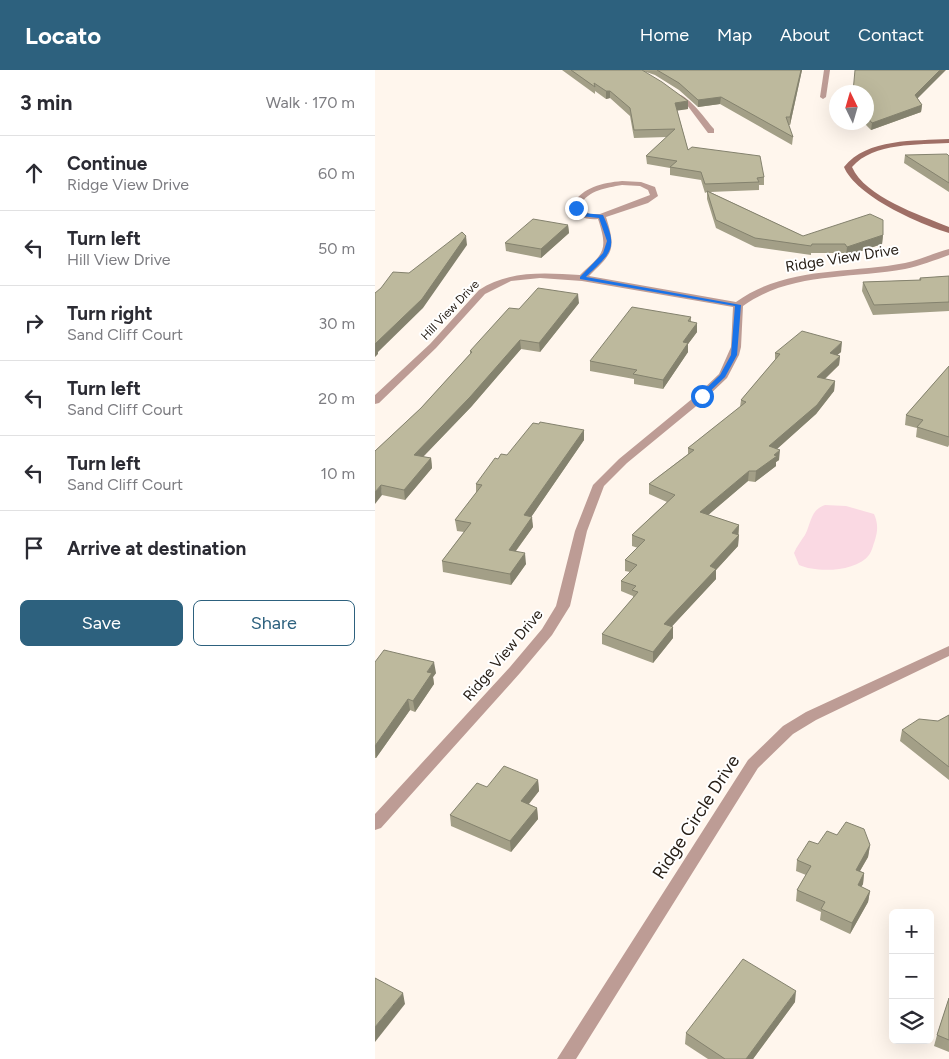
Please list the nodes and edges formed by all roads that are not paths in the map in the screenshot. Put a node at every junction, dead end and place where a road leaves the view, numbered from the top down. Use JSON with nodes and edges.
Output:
{"nodes":[{"id":1,"x":827,"y":70,"type":"edge"},
{"id":2,"x":665,"y":87,"type":"edge"},
{"id":3,"x":823,"y":97,"type":"dead end"},
{"id":4,"x":711,"y":131,"type":"dead end"},
{"id":5,"x":949,"y":142,"type":"edge"},
{"id":6,"x":601,"y":216,"type":"junction"},
{"id":7,"x":949,"y":230,"type":"edge"},
{"id":8,"x":949,"y":252,"type":"edge"},
{"id":9,"x":582,"y":278,"type":"junction"},
{"id":10,"x":738,"y":305,"type":"junction"},
{"id":11,"x":375,"y":401,"type":"edge"},
{"id":12,"x":949,"y":651,"type":"edge"},
{"id":13,"x":375,"y":824,"type":"edge"},
{"id":14,"x":566,"y":1059,"type":"edge"}],
"edges":[{"from":1,"to":3,"type":"street"},
{"from":2,"to":4,"type":"street"},
{"from":5,"to":7,"type":"street"},
{"from":6,"to":6,"type":"street"},
{"from":6,"to":9,"type":"street"},
{"from":8,"to":10,"type":"street","name":"Ridge View Drive"},
{"from":9,"to":10,"type":"street","name":"Hill View Drive"},
{"from":9,"to":11,"type":"street","name":"Hill View Drive"},
{"from":10,"to":13,"type":"street","name":"Ridge View Drive"},
{"from":12,"to":14,"type":"street","name":"Ridge Circle Drive"}]}
